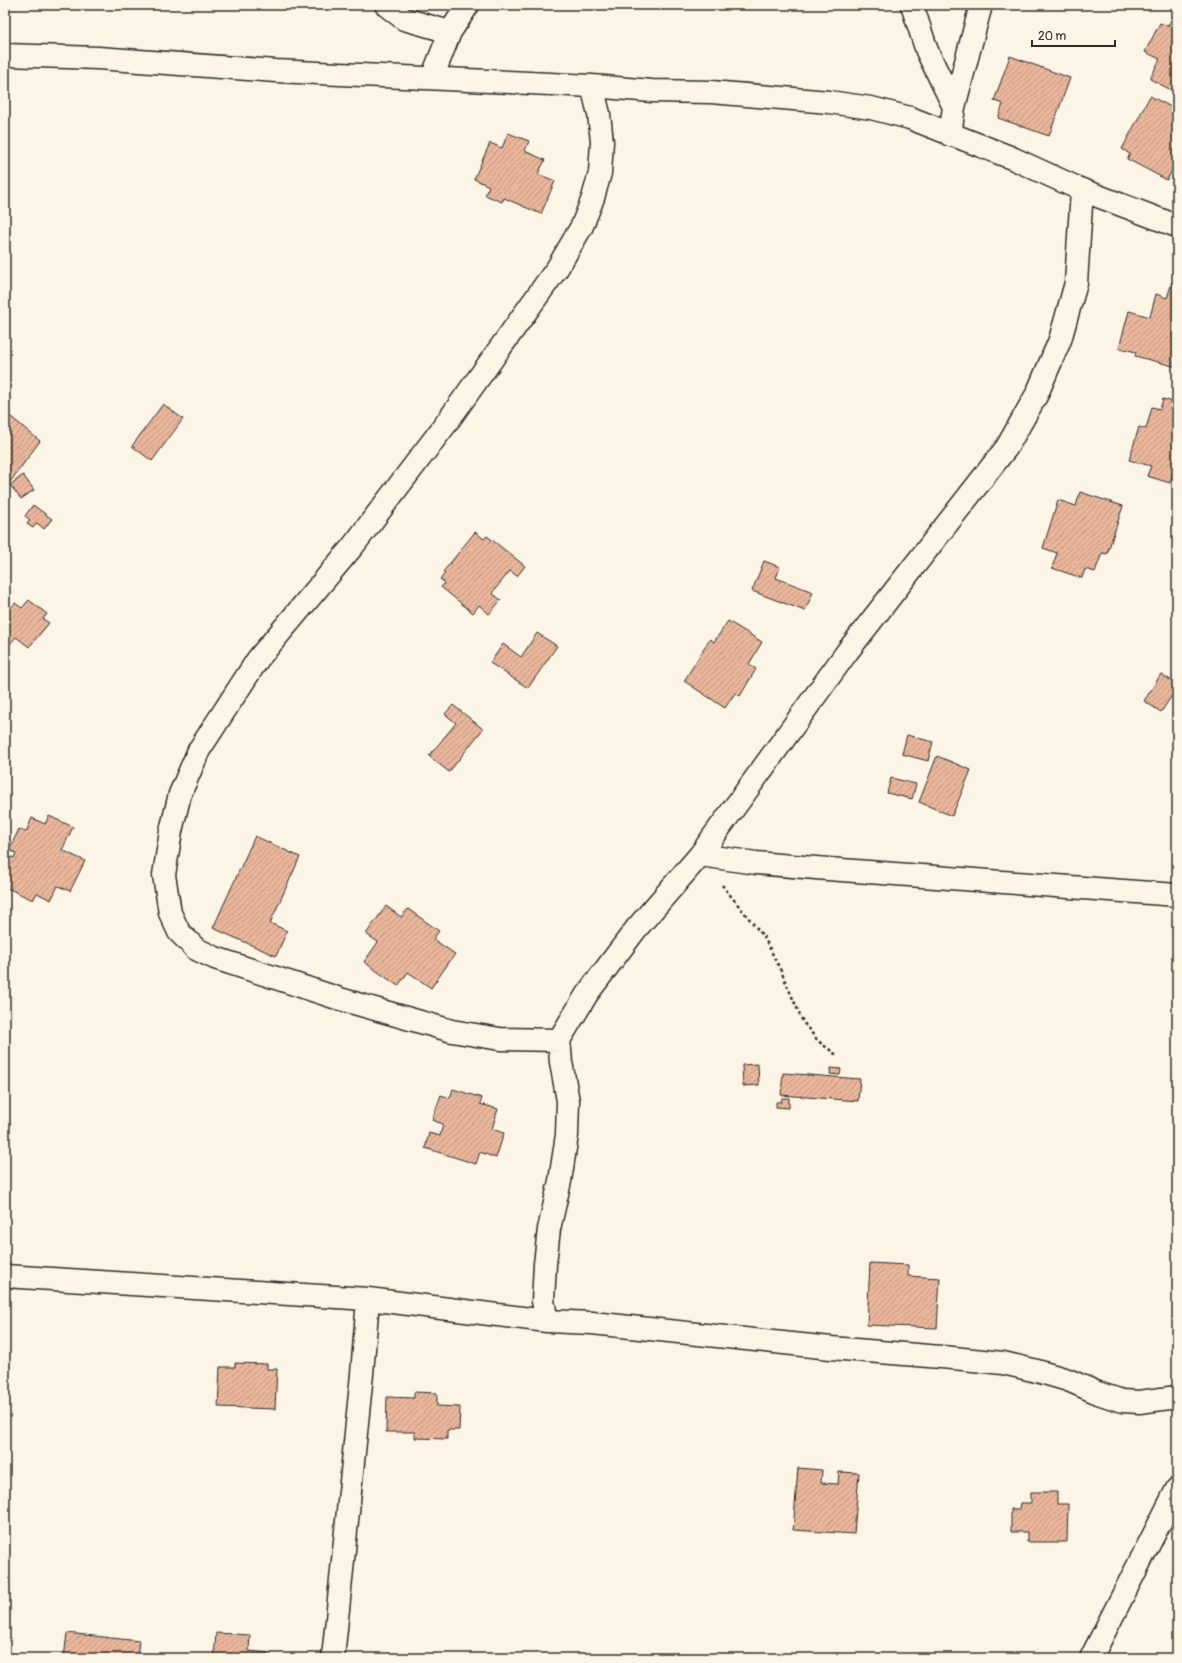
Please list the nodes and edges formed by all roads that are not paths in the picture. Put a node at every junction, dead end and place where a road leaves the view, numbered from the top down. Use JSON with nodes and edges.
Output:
{"nodes":[{"id":1,"x":386,"y":5,"type":"edge"},
{"id":2,"x":468,"y":5,"type":"edge"},
{"id":3,"x":912,"y":5,"type":"edge"},
{"id":4,"x":981,"y":5,"type":"edge"},
{"id":5,"x":450,"y":32,"type":"junction"},
{"id":6,"x":5,"y":55,"type":"edge"},
{"id":7,"x":432,"y":78,"type":"junction"},
{"id":8,"x":592,"y":86,"type":"junction"},
{"id":9,"x":954,"y":107,"type":"junction"},
{"id":10,"x":950,"y":135,"type":"junction"},
{"id":11,"x":1082,"y":190,"type":"junction"},
{"id":12,"x":1177,"y":226,"type":"edge"},
{"id":13,"x":706,"y":856,"type":"junction"},
{"id":14,"x":1177,"y":895,"type":"edge"},
{"id":15,"x":559,"y":1040,"type":"junction"},
{"id":16,"x":5,"y":1276,"type":"edge"},
{"id":17,"x":368,"y":1299,"type":"junction"},
{"id":18,"x":547,"y":1321,"type":"junction"},
{"id":19,"x":1177,"y":1397,"type":"edge"},
{"id":20,"x":1177,"y":1489,"type":"edge"},
{"id":21,"x":333,"y":1658,"type":"edge"},
{"id":22,"x":1091,"y":1658,"type":"edge"}],
"edges":[{"from":1,"to":5,"type":"street"},
{"from":2,"to":5,"type":"street"},
{"from":3,"to":9,"type":"street"},
{"from":4,"to":9,"type":"street"},
{"from":5,"to":7,"type":"street"},
{"from":6,"to":7,"type":"street"},
{"from":7,"to":8,"type":"street"},
{"from":8,"to":10,"type":"street"},
{"from":8,"to":15,"type":"street"},
{"from":9,"to":10,"type":"street"},
{"from":10,"to":11,"type":"street"},
{"from":11,"to":12,"type":"street"},
{"from":11,"to":13,"type":"street"},
{"from":13,"to":14,"type":"street"},
{"from":13,"to":15,"type":"street"},
{"from":15,"to":18,"type":"street"},
{"from":16,"to":17,"type":"street"},
{"from":17,"to":18,"type":"street"},
{"from":17,"to":21,"type":"street"},
{"from":18,"to":19,"type":"street"},
{"from":20,"to":22,"type":"street"}]}
